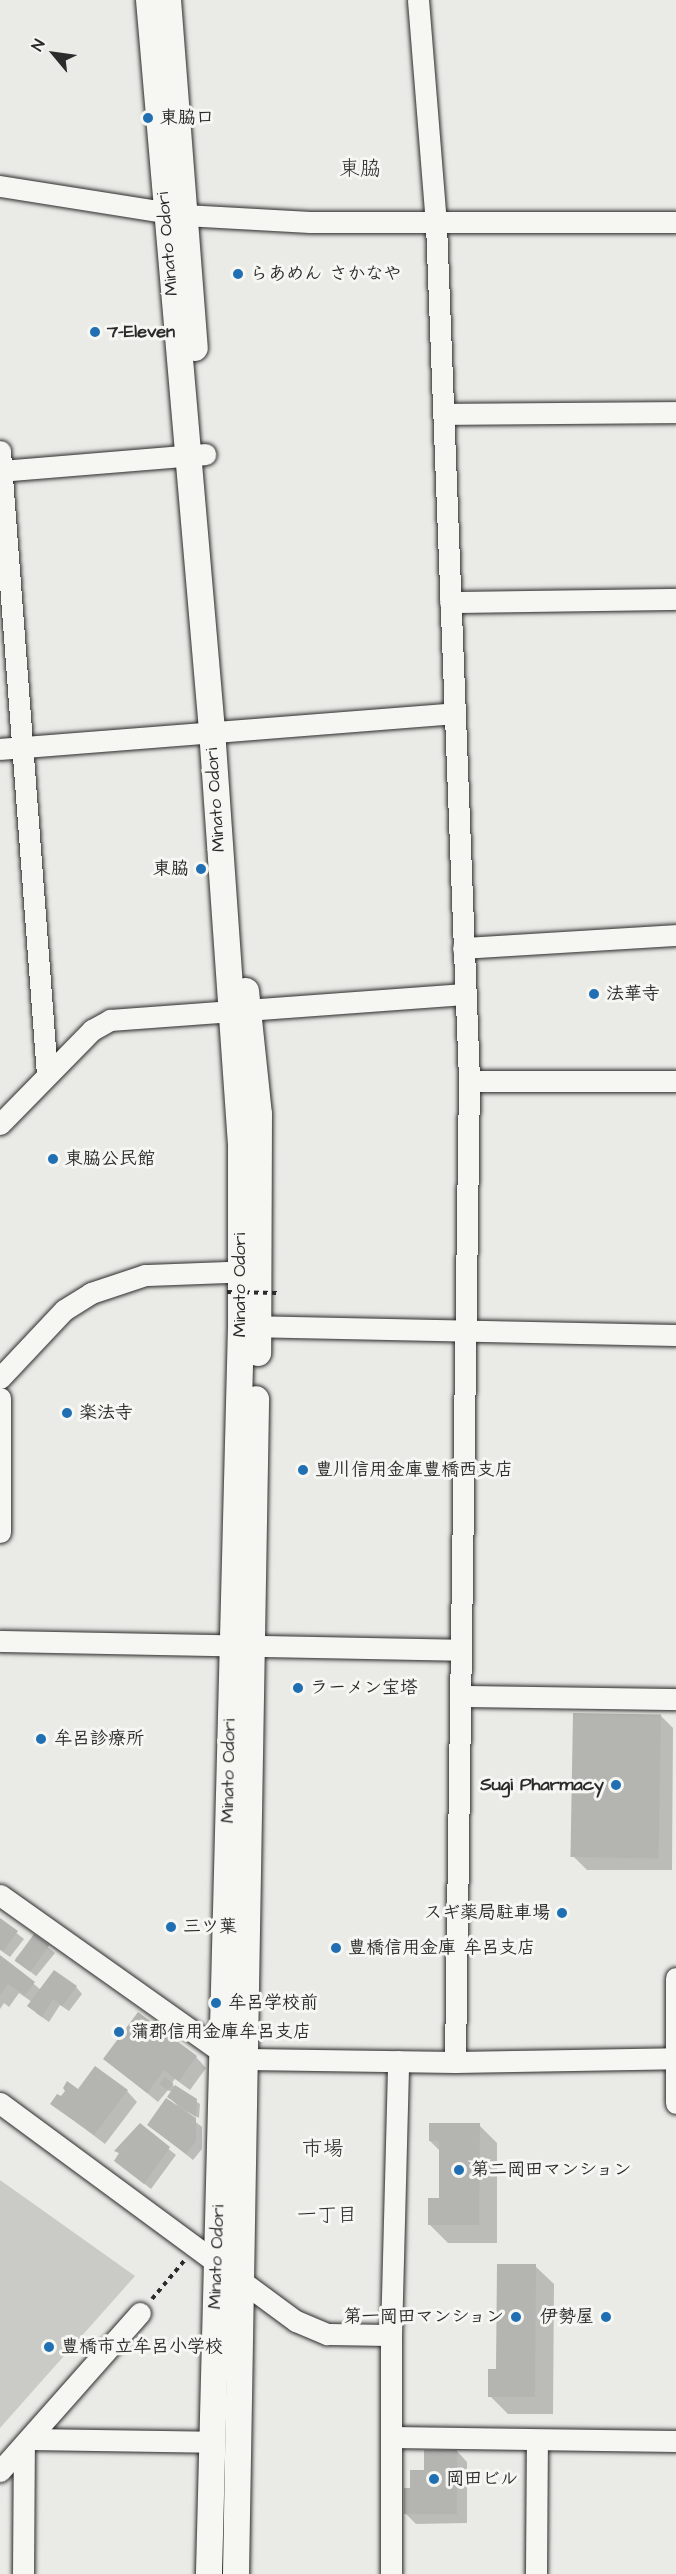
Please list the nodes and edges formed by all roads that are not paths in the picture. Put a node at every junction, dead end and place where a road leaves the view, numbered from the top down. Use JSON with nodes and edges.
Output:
{"nodes":[{"id":1,"x":149,"y":0,"type":"edge"},
{"id":2,"x":168,"y":0,"type":"edge"},
{"id":3,"x":418,"y":0,"type":"edge"},
{"id":4,"x":0,"y":186,"type":"edge"},
{"id":5,"x":174,"y":214,"type":"junction"},
{"id":6,"x":676,"y":222,"type":"edge"},
{"id":7,"x":436,"y":224,"type":"junction"},
{"id":8,"x":676,"y":412,"type":"edge"},
{"id":9,"x":444,"y":414,"type":"junction"},
{"id":10,"x":197,"y":455,"type":"junction"},
{"id":11,"x":1,"y":464,"type":"edge"},
{"id":12,"x":676,"y":599,"type":"edge"},
{"id":13,"x":450,"y":602,"type":"junction"},
{"id":14,"x":455,"y":714,"type":"junction"},
{"id":15,"x":220,"y":729,"type":"junction"},
{"id":16,"x":24,"y":748,"type":"junction"},
{"id":17,"x":0,"y":749,"type":"edge"},
{"id":18,"x":676,"y":935,"type":"edge"},
{"id":19,"x":463,"y":948,"type":"junction"},
{"id":20,"x":464,"y":994,"type":"junction"},
{"id":21,"x":239,"y":1010,"type":"junction"},
{"id":22,"x":47,"y":1074,"type":"junction"},
{"id":23,"x":469,"y":1081,"type":"junction"},
{"id":24,"x":676,"y":1081,"type":"edge"},
{"id":25,"x":0,"y":1124,"type":"edge"},
{"id":26,"x":242,"y":1278,"type":"junction"},
{"id":27,"x":250,"y":1326,"type":"junction"},
{"id":28,"x":468,"y":1332,"type":"junction"},
{"id":29,"x":676,"y":1335,"type":"edge"},
{"id":30,"x":0,"y":1378,"type":"edge"},
{"id":31,"x":0,"y":1398,"type":"edge"},
{"id":32,"x":0,"y":1532,"type":"edge"},
{"id":33,"x":0,"y":1641,"type":"edge"},
{"id":34,"x":240,"y":1646,"type":"junction"},
{"id":35,"x":461,"y":1650,"type":"junction"},
{"id":36,"x":459,"y":1696,"type":"junction"},
{"id":37,"x":676,"y":1699,"type":"edge"},
{"id":38,"x":0,"y":1895,"type":"edge"},
{"id":39,"x":676,"y":1978,"type":"edge"},
{"id":40,"x":222,"y":2053,"type":"junction"},
{"id":41,"x":675,"y":2058,"type":"edge"},
{"id":42,"x":247,"y":2059,"type":"junction"},
{"id":43,"x":398,"y":2061,"type":"junction"},
{"id":44,"x":455,"y":2062,"type":"junction"},
{"id":45,"x":0,"y":2103,"type":"edge"},
{"id":46,"x":676,"y":2103,"type":"edge"},
{"id":47,"x":217,"y":2263,"type":"junction"},
{"id":48,"x":238,"y":2280,"type":"junction"},
{"id":49,"x":140,"y":2313,"type":"road end"},
{"id":50,"x":391,"y":2335,"type":"junction"},
{"id":51,"x":393,"y":2437,"type":"junction"},
{"id":52,"x":537,"y":2440,"type":"junction"},
{"id":53,"x":676,"y":2440,"type":"edge"},
{"id":54,"x":26,"y":2442,"type":"junction"},
{"id":55,"x":211,"y":2442,"type":"junction"},
{"id":56,"x":0,"y":2471,"type":"edge"},
{"id":57,"x":23,"y":2574,"type":"edge"},
{"id":58,"x":209,"y":2574,"type":"edge"},
{"id":59,"x":236,"y":2574,"type":"edge"},
{"id":60,"x":391,"y":2574,"type":"edge"},
{"id":61,"x":536,"y":2574,"type":"edge"}],
"edges":[{"from":1,"to":5,"type":"main road","name":"Minato Odori"},
{"from":2,"to":5,"type":"main road","name":"Minato Odori"},
{"from":3,"to":7,"type":"street"},
{"from":4,"to":5,"type":"street"},
{"from":5,"to":7,"type":"street"},
{"from":5,"to":10,"type":"main road","name":"Minato Odori"},
{"from":6,"to":7,"type":"street"},
{"from":7,"to":9,"type":"street"},
{"from":8,"to":9,"type":"street"},
{"from":9,"to":13,"type":"street"},
{"from":10,"to":11,"type":"street"},
{"from":10,"to":15,"type":"main road","name":"Minato Odori"},
{"from":11,"to":16,"type":"street"},
{"from":12,"to":13,"type":"street"},
{"from":13,"to":14,"type":"street"},
{"from":14,"to":15,"type":"street"},
{"from":14,"to":19,"type":"street"},
{"from":15,"to":16,"type":"street"},
{"from":15,"to":21,"type":"main road","name":"Minato Odori"},
{"from":16,"to":17,"type":"street"},
{"from":16,"to":22,"type":"street"},
{"from":18,"to":19,"type":"street"},
{"from":19,"to":20,"type":"street"},
{"from":20,"to":21,"type":"street"},
{"from":20,"to":23,"type":"street"},
{"from":21,"to":22,"type":"street"},
{"from":21,"to":26,"type":"main road","name":"Minato Odori"},
{"from":22,"to":25,"type":"street"},
{"from":23,"to":24,"type":"street"},
{"from":23,"to":28,"type":"street"},
{"from":26,"to":27,"type":"main road","name":"Minato Odori"},
{"from":26,"to":30,"type":"street"},
{"from":27,"to":28,"type":"street"},
{"from":27,"to":34,"type":"main road","name":"Minato Odori"},
{"from":28,"to":29,"type":"street"},
{"from":28,"to":35,"type":"street"},
{"from":31,"to":32,"type":"street"},
{"from":33,"to":34,"type":"street"},
{"from":34,"to":35,"type":"street"},
{"from":34,"to":40,"type":"main road","name":"Minato Odori"},
{"from":34,"to":42,"type":"main road","name":"Minato Odori"},
{"from":35,"to":36,"type":"street"},
{"from":36,"to":37,"type":"street"},
{"from":36,"to":44,"type":"street"},
{"from":38,"to":40,"type":"street"},
{"from":39,"to":41,"type":"street"},
{"from":40,"to":47,"type":"main road","name":"Minato Odori"},
{"from":41,"to":44,"type":"street"},
{"from":41,"to":46,"type":"street"},
{"from":42,"to":43,"type":"street"},
{"from":42,"to":48,"type":"main road","name":"Minato Odori"},
{"from":43,"to":44,"type":"street"},
{"from":43,"to":50,"type":"street"},
{"from":45,"to":47,"type":"street"},
{"from":47,"to":48,"type":"street"},
{"from":47,"to":55,"type":"main road","name":"Minato Odori"},
{"from":48,"to":50,"type":"street"},
{"from":48,"to":59,"type":"main road","name":"Minato Odori"},
{"from":49,"to":54,"type":"street"},
{"from":50,"to":51,"type":"street"},
{"from":51,"to":52,"type":"street"},
{"from":51,"to":60,"type":"street"},
{"from":52,"to":53,"type":"street"},
{"from":52,"to":61,"type":"street"},
{"from":54,"to":55,"type":"street"},
{"from":54,"to":56,"type":"street"},
{"from":54,"to":57,"type":"street"},
{"from":55,"to":58,"type":"main road","name":"Minato Odori"}]}
